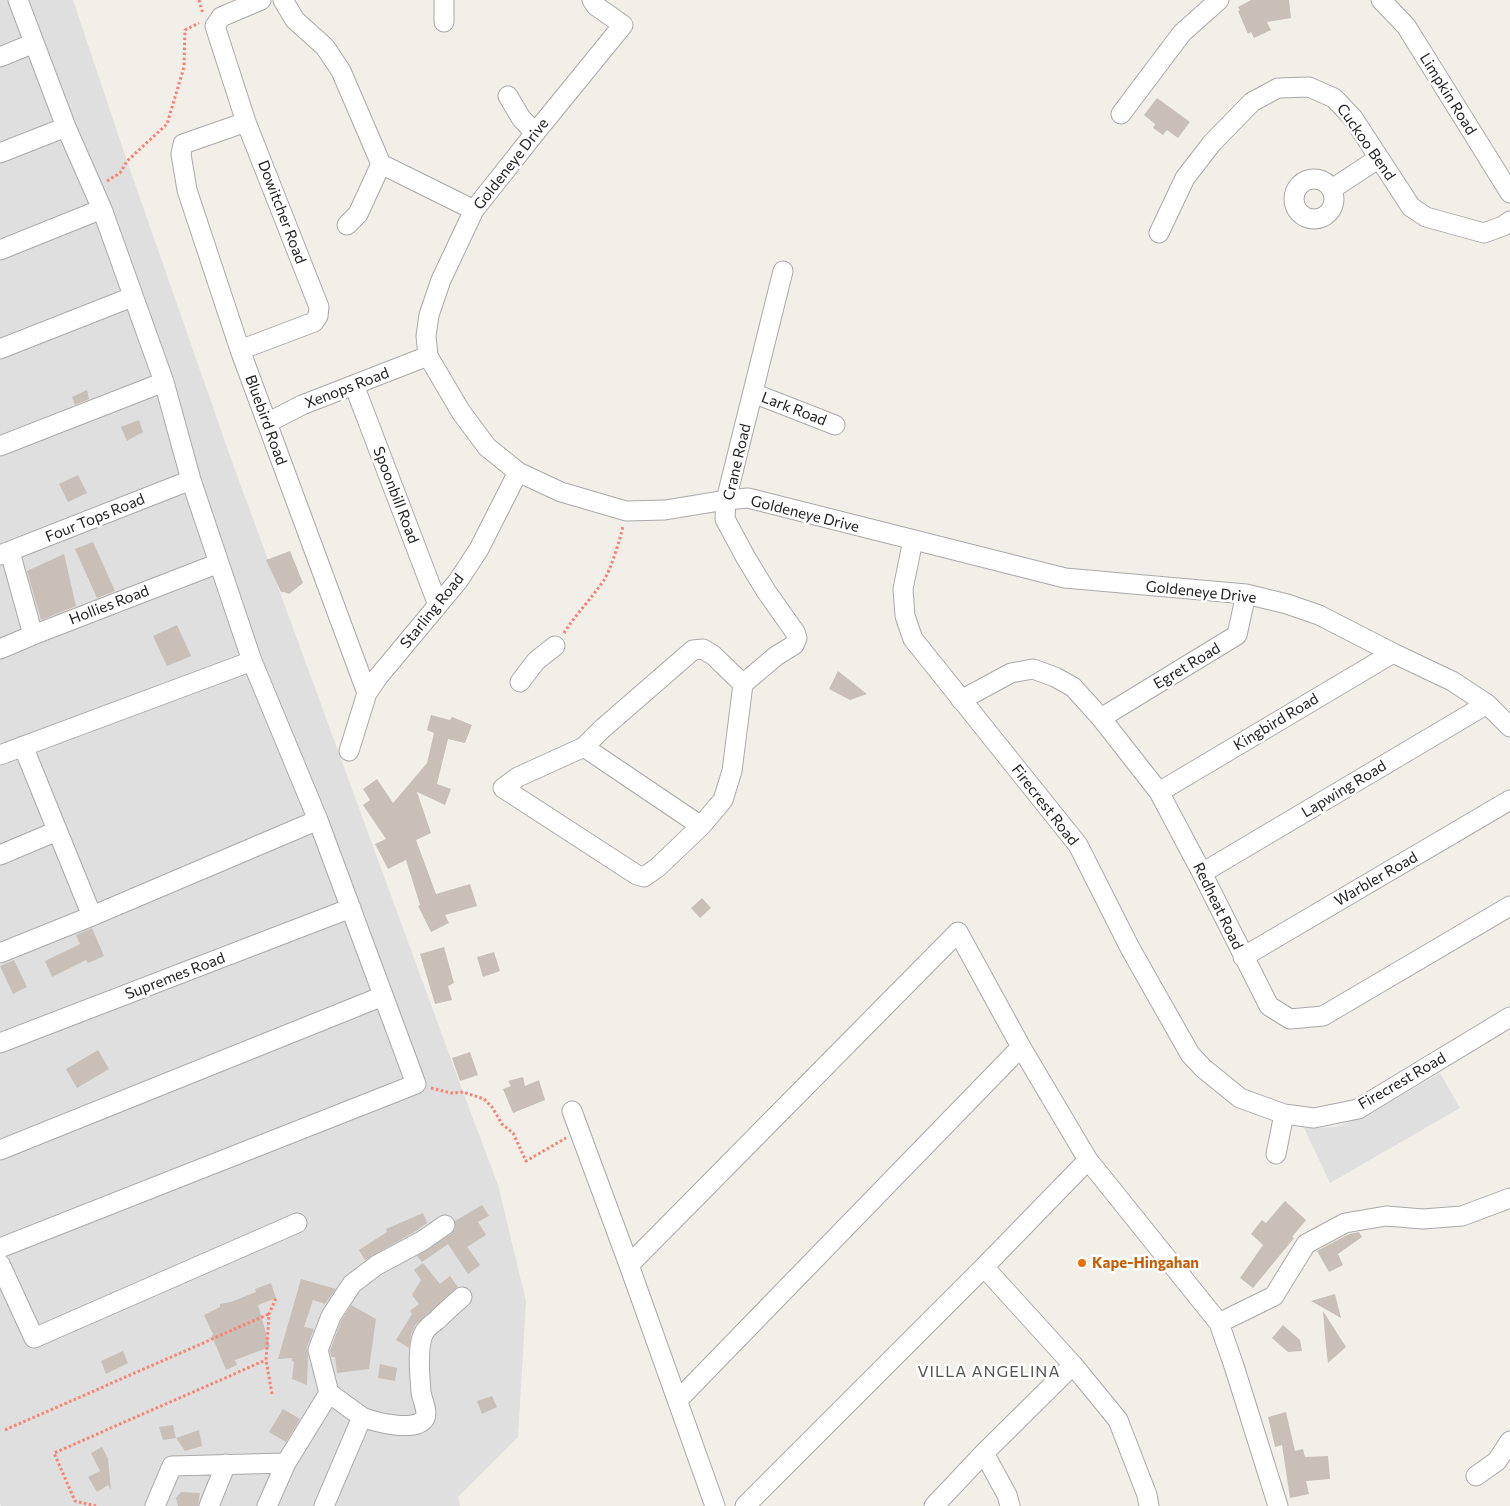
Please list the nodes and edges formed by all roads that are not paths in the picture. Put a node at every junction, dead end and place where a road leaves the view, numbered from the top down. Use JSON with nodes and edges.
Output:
{"nodes":[{"id":1,"x":18,"y":0,"type":"edge"},
{"id":2,"x":261,"y":0,"type":"edge"},
{"id":3,"x":283,"y":0,"type":"edge"},
{"id":4,"x":444,"y":0,"type":"edge"},
{"id":5,"x":592,"y":0,"type":"edge"},
{"id":6,"x":1219,"y":0,"type":"edge"},
{"id":7,"x":1381,"y":0,"type":"edge"},
{"id":8,"x":444,"y":22,"type":"dead end"},
{"id":9,"x":34,"y":43,"type":"junction"},
{"id":10,"x":0,"y":57,"type":"edge"},
{"id":11,"x":508,"y":96,"type":"dead end"},
{"id":12,"x":1121,"y":114,"type":"dead end"},
{"id":13,"x":246,"y":122,"type":"junction"},
{"id":14,"x":66,"y":127,"type":"junction"},
{"id":15,"x":535,"y":133,"type":"junction"},
{"id":16,"x":0,"y":153,"type":"edge"},
{"id":17,"x":1379,"y":158,"type":"junction"},
{"id":18,"x":381,"y":164,"type":"junction"},
{"id":19,"x":1332,"y":189,"type":"dead end"},
{"id":20,"x":1510,"y":193,"type":"edge"},
{"id":21,"x":102,"y":209,"type":"junction"},
{"id":22,"x":474,"y":210,"type":"junction"},
{"id":23,"x":1510,"y":222,"type":"edge"},
{"id":24,"x":347,"y":225,"type":"dead end"},
{"id":25,"x":1159,"y":233,"type":"dead end"},
{"id":26,"x":0,"y":250,"type":"edge"},
{"id":27,"x":783,"y":271,"type":"dead end"},
{"id":28,"x":132,"y":297,"type":"junction"},
{"id":29,"x":0,"y":349,"type":"edge"},
{"id":30,"x":240,"y":350,"type":"junction"},
{"id":31,"x":428,"y":356,"type":"junction"},
{"id":32,"x":164,"y":382,"type":"junction"},
{"id":33,"x":354,"y":385,"type":"junction"},
{"id":34,"x":753,"y":393,"type":"junction"},
{"id":35,"x":267,"y":423,"type":"junction"},
{"id":36,"x":835,"y":425,"type":"dead end"},
{"id":37,"x":0,"y":446,"type":"edge"},
{"id":38,"x":518,"y":472,"type":"junction"},
{"id":39,"x":191,"y":480,"type":"junction"},
{"id":40,"x":726,"y":500,"type":"junction"},
{"id":41,"x":913,"y":540,"type":"junction"},
{"id":42,"x":5,"y":553,"type":"edge"},
{"id":43,"x":219,"y":563,"type":"junction"},
{"id":44,"x":1246,"y":594,"type":"junction"},
{"id":45,"x":438,"y":604,"type":"junction"},
{"id":46,"x":33,"y":635,"type":"junction"},
{"id":47,"x":555,"y":646,"type":"road end"},
{"id":48,"x":0,"y":649,"type":"edge"},
{"id":49,"x":1393,"y":653,"type":"junction"},
{"id":50,"x":252,"y":661,"type":"junction"},
{"id":51,"x":520,"y":682,"type":"dead end"},
{"id":52,"x":742,"y":684,"type":"junction"},
{"id":53,"x":367,"y":693,"type":"junction"},
{"id":54,"x":961,"y":700,"type":"junction"},
{"id":55,"x":1486,"y":704,"type":"junction"},
{"id":56,"x":1101,"y":718,"type":"junction"},
{"id":57,"x":1510,"y":727,"type":"edge"},
{"id":58,"x":23,"y":746,"type":"junction"},
{"id":59,"x":584,"y":747,"type":"junction"},
{"id":60,"x":348,"y":750,"type":"dead end"},
{"id":61,"x":0,"y":755,"type":"edge"},
{"id":62,"x":1159,"y":792,"type":"junction"},
{"id":63,"x":1510,"y":800,"type":"edge"},
{"id":64,"x":318,"y":820,"type":"junction"},
{"id":65,"x":701,"y":826,"type":"junction"},
{"id":66,"x":57,"y":831,"type":"junction"},
{"id":67,"x":0,"y":855,"type":"edge"},
{"id":68,"x":1202,"y":874,"type":"junction"},
{"id":69,"x":1510,"y":906,"type":"edge"},
{"id":70,"x":351,"y":908,"type":"junction"},
{"id":71,"x":92,"y":916,"type":"junction"},
{"id":72,"x":0,"y":953,"type":"edge"},
{"id":73,"x":1243,"y":957,"type":"junction"},
{"id":74,"x":383,"y":996,"type":"junction"},
{"id":75,"x":1510,"y":1017,"type":"edge"},
{"id":76,"x":0,"y":1043,"type":"edge"},
{"id":77,"x":1021,"y":1047,"type":"junction"},
{"id":78,"x":572,"y":1111,"type":"dead end"},
{"id":79,"x":1284,"y":1114,"type":"junction"},
{"id":80,"x":0,"y":1150,"type":"edge"},
{"id":81,"x":1276,"y":1154,"type":"dead end"},
{"id":82,"x":1088,"y":1160,"type":"junction"},
{"id":83,"x":1510,"y":1198,"type":"edge"},
{"id":84,"x":298,"y":1223,"type":"dead end"},
{"id":85,"x":445,"y":1224,"type":"dead end"},
{"id":86,"x":0,"y":1248,"type":"edge"},
{"id":87,"x":0,"y":1264,"type":"edge"},
{"id":88,"x":629,"y":1264,"type":"junction"},
{"id":89,"x":984,"y":1267,"type":"junction"},
{"id":90,"x":462,"y":1297,"type":"dead end"},
{"id":91,"x":1219,"y":1323,"type":"junction"},
{"id":92,"x":1073,"y":1365,"type":"junction"},
{"id":93,"x":329,"y":1393,"type":"junction"},
{"id":94,"x":678,"y":1400,"type":"junction"},
{"id":95,"x":362,"y":1417,"type":"junction"},
{"id":96,"x":1510,"y":1441,"type":"edge"},
{"id":97,"x":984,"y":1453,"type":"junction"},
{"id":98,"x":286,"y":1463,"type":"junction"},
{"id":99,"x":226,"y":1464,"type":"junction"},
{"id":100,"x":1476,"y":1476,"type":"dead end"},
{"id":101,"x":155,"y":1506,"type":"edge"},
{"id":102,"x":209,"y":1506,"type":"edge"},
{"id":103,"x":267,"y":1506,"type":"edge"},
{"id":104,"x":324,"y":1506,"type":"edge"},
{"id":105,"x":715,"y":1506,"type":"edge"},
{"id":106,"x":745,"y":1506,"type":"edge"},
{"id":107,"x":934,"y":1506,"type":"edge"},
{"id":108,"x":1010,"y":1506,"type":"edge"},
{"id":109,"x":1149,"y":1506,"type":"edge"},
{"id":110,"x":1278,"y":1506,"type":"edge"}],
"edges":[{"from":1,"to":9,"type":"street"},
{"from":2,"to":13,"type":"street","name":"Dowitcher Road"},
{"from":3,"to":18,"type":"street"},
{"from":4,"to":8,"type":"street"},
{"from":5,"to":15,"type":"street","name":"Goldeneye Drive"},
{"from":6,"to":12,"type":"street"},
{"from":7,"to":20,"type":"street","name":"Limpkin Road"},
{"from":9,"to":10,"type":"street"},
{"from":9,"to":14,"type":"street"},
{"from":11,"to":15,"type":"street"},
{"from":13,"to":30,"type":"street","name":"Bluebird Road"},
{"from":13,"to":30,"type":"street","name":"Dowitcher Road"},
{"from":14,"to":16,"type":"street"},
{"from":14,"to":21,"type":"street"},
{"from":15,"to":22,"type":"street","name":"Goldeneye Drive"},
{"from":17,"to":19,"type":"street"},
{"from":17,"to":23,"type":"street","name":"Cuckoo Bend"},
{"from":17,"to":25,"type":"street","name":"Cuckoo Bend"},
{"from":18,"to":22,"type":"street"},
{"from":18,"to":24,"type":"street"},
{"from":21,"to":26,"type":"street"},
{"from":21,"to":28,"type":"street"},
{"from":22,"to":31,"type":"street","name":"Goldeneye Drive"},
{"from":27,"to":34,"type":"street","name":"Crane Road"},
{"from":28,"to":29,"type":"street"},
{"from":28,"to":32,"type":"street"},
{"from":30,"to":35,"type":"street","name":"Bluebird Road"},
{"from":31,"to":33,"type":"street","name":"Xenops Road"},
{"from":31,"to":38,"type":"street","name":"Goldeneye Drive"},
{"from":32,"to":37,"type":"street"},
{"from":32,"to":39,"type":"street"},
{"from":33,"to":35,"type":"street","name":"Xenops Road"},
{"from":33,"to":45,"type":"street","name":"Spoonbill Road"},
{"from":34,"to":36,"type":"street","name":"Lark Road"},
{"from":34,"to":40,"type":"street","name":"Crane Road"},
{"from":35,"to":53,"type":"street","name":"Bluebird Road"},
{"from":38,"to":40,"type":"street","name":"Goldeneye Drive"},
{"from":38,"to":45,"type":"street","name":"Starling Road"},
{"from":39,"to":42,"type":"street","name":"Four Tops Road"},
{"from":39,"to":43,"type":"street"},
{"from":40,"to":41,"type":"street","name":"Goldeneye Drive"},
{"from":40,"to":52,"type":"street","name":"Crane Road"},
{"from":41,"to":44,"type":"street","name":"Goldeneye Drive"},
{"from":41,"to":54,"type":"street","name":"Firecrest Road"},
{"from":42,"to":46,"type":"street"},
{"from":43,"to":46,"type":"street","name":"Hollies Road"},
{"from":43,"to":50,"type":"street"},
{"from":44,"to":49,"type":"street","name":"Goldeneye Drive"},
{"from":44,"to":56,"type":"street","name":"Egret Road"},
{"from":45,"to":53,"type":"street","name":"Starling Road"},
{"from":46,"to":48,"type":"street","name":"Hollies Road"},
{"from":47,"to":51,"type":"street"},
{"from":49,"to":55,"type":"street","name":"Goldeneye Drive"},
{"from":49,"to":62,"type":"street","name":"Kingbird Road"},
{"from":50,"to":58,"type":"street"},
{"from":50,"to":64,"type":"street"},
{"from":52,"to":59,"type":"street"},
{"from":52,"to":65,"type":"street"},
{"from":53,"to":60,"type":"street","name":"Starling Road"},
{"from":54,"to":56,"type":"street","name":"Redheat Road"},
{"from":54,"to":79,"type":"street","name":"Firecrest Road"},
{"from":55,"to":57,"type":"street","name":"Goldeneye Drive"},
{"from":55,"to":68,"type":"street","name":"Lapwing Road"},
{"from":56,"to":62,"type":"street","name":"Redheat Road"},
{"from":58,"to":61,"type":"street"},
{"from":58,"to":66,"type":"street"},
{"from":59,"to":65,"type":"street"},
{"from":59,"to":65,"type":"street"},
{"from":62,"to":68,"type":"street","name":"Redheat Road"},
{"from":63,"to":73,"type":"street","name":"Warbler Road"},
{"from":64,"to":70,"type":"street"},
{"from":64,"to":71,"type":"street"},
{"from":66,"to":67,"type":"street"},
{"from":66,"to":71,"type":"street"},
{"from":68,"to":73,"type":"street","name":"Redheat Road"},
{"from":69,"to":73,"type":"street","name":"Redheat Road"},
{"from":70,"to":74,"type":"street"},
{"from":70,"to":76,"type":"street","name":"Supremes Road"},
{"from":71,"to":72,"type":"street"},
{"from":74,"to":80,"type":"street"},
{"from":74,"to":86,"type":"street"},
{"from":75,"to":79,"type":"street","name":"Firecrest Road"},
{"from":77,"to":82,"type":"street"},
{"from":77,"to":88,"type":"street"},
{"from":77,"to":94,"type":"street"},
{"from":78,"to":88,"type":"street"},
{"from":79,"to":81,"type":"street"},
{"from":82,"to":89,"type":"street"},
{"from":82,"to":91,"type":"street"},
{"from":83,"to":91,"type":"street"},
{"from":84,"to":87,"type":"street"},
{"from":85,"to":93,"type":"street"},
{"from":88,"to":94,"type":"street"},
{"from":89,"to":92,"type":"street"},
{"from":89,"to":106,"type":"street"},
{"from":90,"to":95,"type":"street"},
{"from":91,"to":110,"type":"street"},
{"from":92,"to":97,"type":"street"},
{"from":92,"to":109,"type":"street"},
{"from":93,"to":95,"type":"street"},
{"from":93,"to":98,"type":"street"},
{"from":94,"to":105,"type":"street"},
{"from":95,"to":104,"type":"street"},
{"from":96,"to":100,"type":"street"},
{"from":97,"to":107,"type":"street"},
{"from":97,"to":108,"type":"street"},
{"from":98,"to":99,"type":"street"},
{"from":98,"to":103,"type":"street"},
{"from":99,"to":101,"type":"street"},
{"from":99,"to":102,"type":"street"}]}
